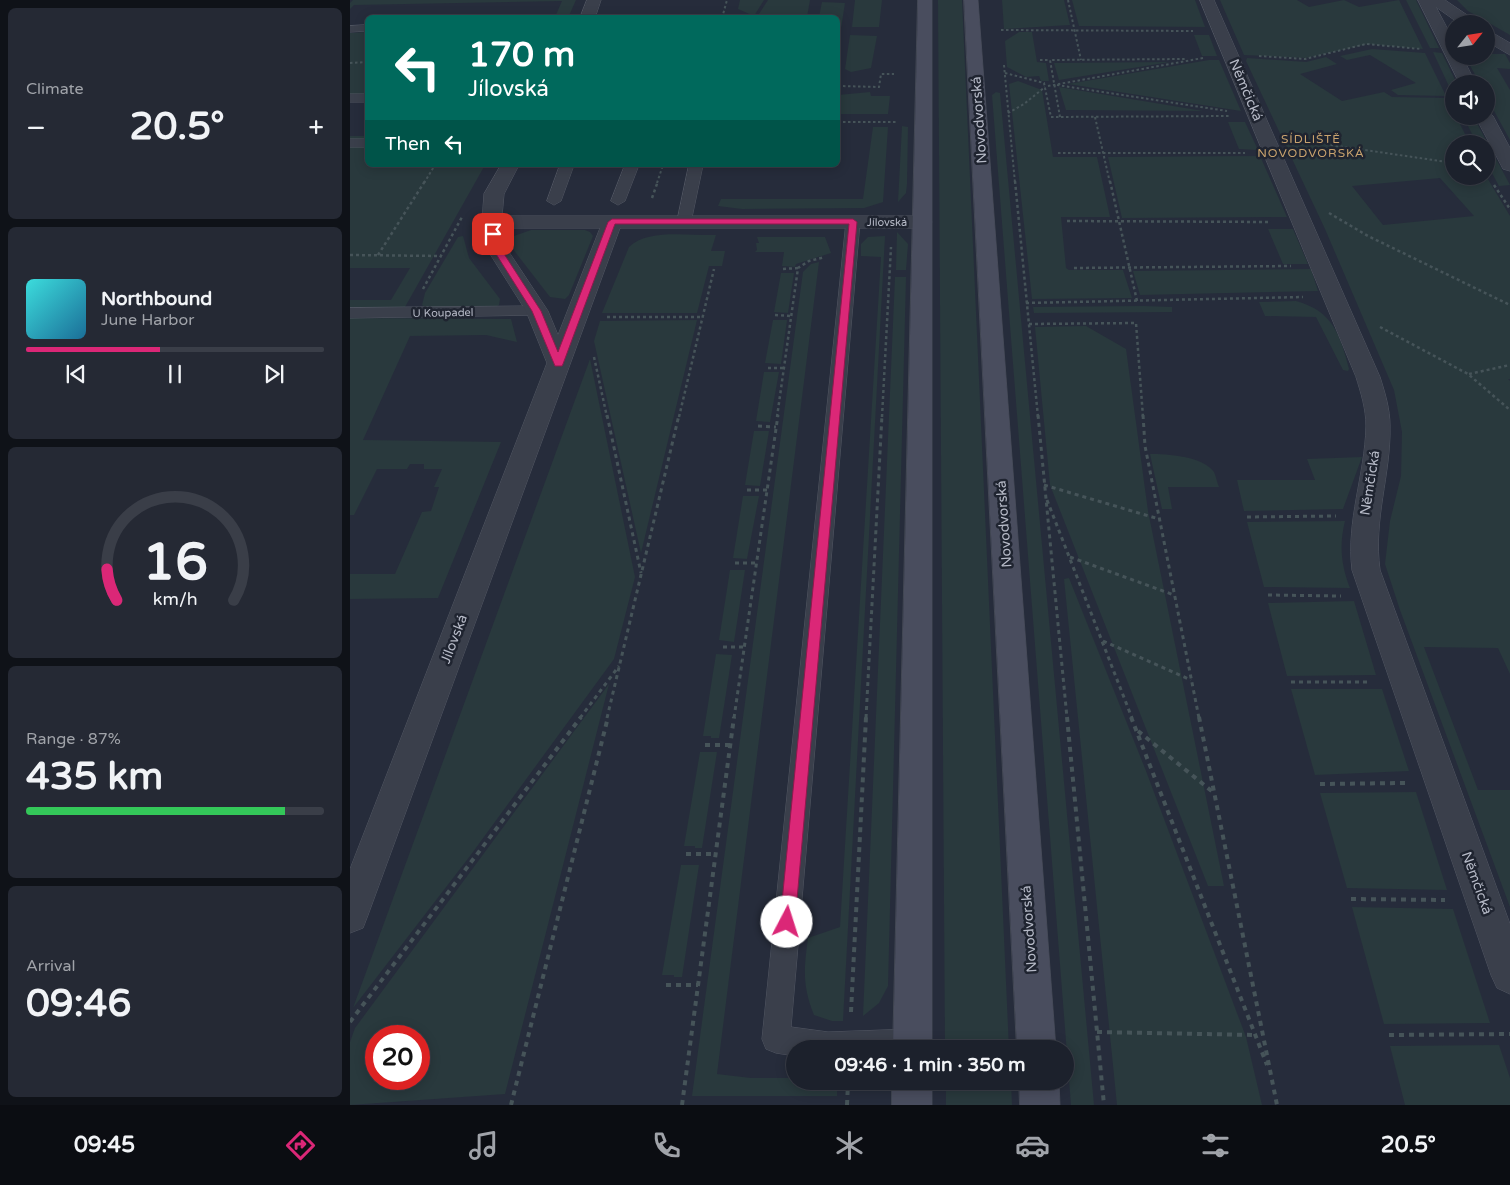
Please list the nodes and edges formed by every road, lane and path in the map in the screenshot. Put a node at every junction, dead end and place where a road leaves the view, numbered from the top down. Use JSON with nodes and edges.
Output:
{"nodes":[{"id":1,"x":594,"y":0,"type":"edge"},
{"id":2,"x":727,"y":0,"type":"edge"},
{"id":3,"x":925,"y":0,"type":"edge"},
{"id":4,"x":972,"y":0,"type":"edge"},
{"id":5,"x":1068,"y":0,"type":"edge"},
{"id":6,"x":1207,"y":0,"type":"edge"},
{"id":7,"x":1425,"y":0,"type":"edge"},
{"id":8,"x":1435,"y":0,"type":"edge"},
{"id":9,"x":587,"y":15,"type":"edge"},
{"id":10,"x":723,"y":15,"type":"edge"},
{"id":11,"x":1458,"y":15,"type":"edge"},
{"id":12,"x":1000,"y":22,"type":"dead end"},
{"id":13,"x":350,"y":28,"type":"edge"},
{"id":14,"x":365,"y":28,"type":"edge"},
{"id":15,"x":1001,"y":30,"type":"junction"},
{"id":16,"x":1075,"y":30,"type":"junction"},
{"id":17,"x":1002,"y":39,"type":"dead end"},
{"id":18,"x":1445,"y":39,"type":"edge"},
{"id":19,"x":1495,"y":40,"type":"edge"},
{"id":20,"x":1226,"y":43,"type":"junction"},
{"id":21,"x":1510,"y":50,"type":"edge"},
{"id":22,"x":1445,"y":51,"type":"edge"},
{"id":23,"x":1003,"y":56,"type":"dead end"},
{"id":24,"x":1197,"y":58,"type":"junction"},
{"id":25,"x":1040,"y":60,"type":"dead end"},
{"id":26,"x":1050,"y":60,"type":"junction"},
{"id":27,"x":1081,"y":60,"type":"junction"},
{"id":28,"x":365,"y":62,"type":"edge"},
{"id":29,"x":350,"y":63,"type":"edge"},
{"id":30,"x":1005,"y":73,"type":"junction"},
{"id":31,"x":894,"y":74,"type":"dead end"},
{"id":32,"x":1054,"y":84,"type":"junction"},
{"id":33,"x":840,"y":86,"type":"edge"},
{"id":34,"x":1046,"y":86,"type":"junction"},
{"id":35,"x":350,"y":98,"type":"edge"},
{"id":36,"x":365,"y":98,"type":"edge"},
{"id":37,"x":898,"y":113,"type":"dead end"},
{"id":38,"x":1008,"y":113,"type":"junction"},
{"id":39,"x":1060,"y":117,"type":"junction"},
{"id":40,"x":1095,"y":117,"type":"junction"},
{"id":41,"x":840,"y":122,"type":"edge"},
{"id":42,"x":897,"y":122,"type":"junction"},
{"id":43,"x":1489,"y":125,"type":"edge"},
{"id":44,"x":896,"y":132,"type":"dead end"},
{"id":45,"x":1265,"y":135,"type":"junction"},
{"id":46,"x":350,"y":143,"type":"edge"},
{"id":47,"x":365,"y":143,"type":"edge"},
{"id":48,"x":1058,"y":153,"type":"dead end"},
{"id":49,"x":1102,"y":153,"type":"junction"},
{"id":50,"x":1445,"y":161,"type":"edge"},
{"id":51,"x":1510,"y":165,"type":"edge"},
{"id":52,"x":433,"y":167,"type":"edge"},
{"id":53,"x":509,"y":167,"type":"edge"},
{"id":54,"x":566,"y":167,"type":"edge"},
{"id":55,"x":631,"y":167,"type":"edge"},
{"id":56,"x":662,"y":167,"type":"edge"},
{"id":57,"x":696,"y":167,"type":"edge"},
{"id":58,"x":1494,"y":185,"type":"edge"},
{"id":59,"x":1289,"y":191,"type":"junction"},
{"id":60,"x":554,"y":201,"type":"dead end"},
{"id":61,"x":1510,"y":210,"type":"edge"},
{"id":62,"x":615,"y":211,"type":"junction"},
{"id":63,"x":464,"y":214,"type":"dead end"},
{"id":64,"x":1118,"y":221,"type":"junction"},
{"id":65,"x":492,"y":222,"type":"junction"},
{"id":66,"x":645,"y":222,"type":"junction"},
{"id":67,"x":684,"y":222,"type":"junction"},
{"id":68,"x":847,"y":222,"type":"junction"},
{"id":69,"x":892,"y":222,"type":"junction"},
{"id":70,"x":922,"y":222,"type":"junction"},
{"id":71,"x":1067,"y":222,"type":"dead end"},
{"id":72,"x":1302,"y":223,"type":"junction"},
{"id":73,"x":350,"y":255,"type":"edge"},
{"id":74,"x":378,"y":255,"type":"junction"},
{"id":75,"x":441,"y":256,"type":"junction"},
{"id":76,"x":1321,"y":266,"type":"junction"},
{"id":77,"x":798,"y":268,"type":"junction"},
{"id":78,"x":1074,"y":268,"type":"dead end"},
{"id":79,"x":714,"y":269,"type":"dead end"},
{"id":80,"x":783,"y":269,"type":"dead end"},
{"id":81,"x":1130,"y":269,"type":"junction"},
{"id":82,"x":1335,"y":300,"type":"junction"},
{"id":83,"x":1137,"y":301,"type":"junction"},
{"id":84,"x":1026,"y":303,"type":"junction"},
{"id":85,"x":1510,"y":304,"type":"edge"},
{"id":86,"x":536,"y":311,"type":"junction"},
{"id":87,"x":350,"y":313,"type":"edge"},
{"id":88,"x":409,"y":313,"type":"junction"},
{"id":89,"x":775,"y":316,"type":"dead end"},
{"id":90,"x":791,"y":316,"type":"junction"},
{"id":91,"x":576,"y":317,"type":"junction"},
{"id":92,"x":702,"y":317,"type":"junction"},
{"id":93,"x":1029,"y":324,"type":"junction"},
{"id":94,"x":562,"y":355,"type":"junction"},
{"id":95,"x":1510,"y":365,"type":"edge"},
{"id":96,"x":768,"y":368,"type":"dead end"},
{"id":97,"x":784,"y":368,"type":"junction"},
{"id":98,"x":1468,"y":374,"type":"junction"},
{"id":99,"x":1510,"y":410,"type":"edge"},
{"id":100,"x":758,"y":426,"type":"dead end"},
{"id":101,"x":776,"y":427,"type":"junction"},
{"id":102,"x":1044,"y":485,"type":"junction"},
{"id":103,"x":747,"y":490,"type":"dead end"},
{"id":104,"x":767,"y":490,"type":"junction"},
{"id":105,"x":1045,"y":495,"type":"junction"},
{"id":106,"x":1247,"y":516,"type":"dead end"},
{"id":107,"x":1364,"y":516,"type":"junction"},
{"id":108,"x":1159,"y":519,"type":"junction"},
{"id":109,"x":1070,"y":558,"type":"junction"},
{"id":110,"x":757,"y":563,"type":"junction"},
{"id":111,"x":735,"y":564,"type":"dead end"},
{"id":112,"x":641,"y":576,"type":"junction"},
{"id":113,"x":1175,"y":595,"type":"junction"},
{"id":114,"x":1268,"y":595,"type":"dead end"},
{"id":115,"x":1374,"y":596,"type":"junction"},
{"id":116,"x":1102,"y":640,"type":"junction"},
{"id":117,"x":723,"y":647,"type":"dead end"},
{"id":118,"x":743,"y":647,"type":"junction"},
{"id":119,"x":621,"y":663,"type":"junction"},
{"id":120,"x":1192,"y":680,"type":"junction"},
{"id":121,"x":1291,"y":682,"type":"dead end"},
{"id":122,"x":1404,"y":682,"type":"junction"},
{"id":123,"x":1138,"y":730,"type":"junction"},
{"id":124,"x":730,"y":745,"type":"junction"},
{"id":125,"x":705,"y":746,"type":"dead end"},
{"id":126,"x":1441,"y":782,"type":"junction"},
{"id":127,"x":1320,"y":784,"type":"dead end"},
{"id":128,"x":1214,"y":793,"type":"junction"},
{"id":129,"x":686,"y":854,"type":"dead end"},
{"id":130,"x":716,"y":854,"type":"junction"},
{"id":131,"x":1351,"y":899,"type":"dead end"},
{"id":132,"x":1483,"y":900,"type":"junction"},
{"id":133,"x":350,"y":915,"type":"edge"},
{"id":134,"x":1510,"y":975,"type":"edge"},
{"id":135,"x":698,"y":985,"type":"junction"},
{"id":136,"x":666,"y":986,"type":"dead end"},
{"id":137,"x":851,"y":1016,"type":"dead end"},
{"id":138,"x":350,"y":1022,"type":"edge"},
{"id":139,"x":1097,"y":1032,"type":"junction"},
{"id":140,"x":1510,"y":1034,"type":"edge"},
{"id":141,"x":1256,"y":1035,"type":"junction"},
{"id":142,"x":1389,"y":1035,"type":"dead end"},
{"id":143,"x":786,"y":1040,"type":"edge"},
{"id":144,"x":912,"y":1040,"type":"edge"},
{"id":145,"x":1036,"y":1040,"type":"edge"},
{"id":146,"x":1270,"y":1072,"type":"junction"},
{"id":147,"x":847,"y":1090,"type":"edge"},
{"id":148,"x":912,"y":1090,"type":"edge"},
{"id":149,"x":1039,"y":1090,"type":"edge"},
{"id":150,"x":511,"y":1105,"type":"edge"},
{"id":151,"x":682,"y":1105,"type":"edge"},
{"id":152,"x":846,"y":1105,"type":"edge"},
{"id":153,"x":912,"y":1105,"type":"edge"},
{"id":154,"x":1040,"y":1105,"type":"edge"},
{"id":155,"x":1104,"y":1105,"type":"edge"},
{"id":156,"x":1277,"y":1105,"type":"edge"}],
"edges":[{"from":1,"to":9,"type":"street"},
{"from":2,"to":10,"type":"path"},
{"from":3,"to":70,"type":"main road"},
{"from":4,"to":145,"type":"main road","name":"Novodvorská"},
{"from":5,"to":16,"type":"path"},
{"from":6,"to":20,"type":"street","name":"Němčická"},
{"from":7,"to":18,"type":"street"},
{"from":8,"to":11,"type":"street"},
{"from":12,"to":15,"type":"path"},
{"from":13,"to":14,"type":"lane"},
{"from":15,"to":16,"type":"path"},
{"from":15,"to":17,"type":"path"},
{"from":16,"to":20,"type":"path"},
{"from":16,"to":27,"type":"path"},
{"from":19,"to":21,"type":"street"},
{"from":20,"to":22,"type":"path"},
{"from":20,"to":24,"type":"path"},
{"from":20,"to":45,"type":"street","name":"Němčická"},
{"from":23,"to":30,"type":"path"},
{"from":24,"to":27,"type":"path"},
{"from":24,"to":32,"type":"path"},
{"from":25,"to":26,"type":"path"},
{"from":26,"to":27,"type":"path"},
{"from":26,"to":32,"type":"path"},
{"from":28,"to":29,"type":"path"},
{"from":30,"to":34,"type":"path"},
{"from":30,"to":38,"type":"path"},
{"from":31,"to":33,"type":"path"},
{"from":32,"to":34,"type":"path"},
{"from":32,"to":39,"type":"path"},
{"from":32,"to":45,"type":"path"},
{"from":34,"to":38,"type":"path"},
{"from":34,"to":39,"type":"path"},
{"from":35,"to":36,"type":"lane"},
{"from":37,"to":42,"type":"path"},
{"from":38,"to":84,"type":"path"},
{"from":39,"to":40,"type":"path"},
{"from":40,"to":45,"type":"path"},
{"from":40,"to":49,"type":"path"},
{"from":41,"to":42,"type":"path"},
{"from":42,"to":44,"type":"path"},
{"from":43,"to":51,"type":"street"},
{"from":45,"to":49,"type":"path"},
{"from":45,"to":50,"type":"path"},
{"from":45,"to":59,"type":"street","name":"Němčická"},
{"from":46,"to":47,"type":"lane"},
{"from":48,"to":49,"type":"path"},
{"from":49,"to":64,"type":"path"},
{"from":52,"to":74,"type":"path"},
{"from":53,"to":65,"type":"street"},
{"from":54,"to":60,"type":"lane"},
{"from":55,"to":62,"type":"lane"},
{"from":56,"to":66,"type":"path"},
{"from":57,"to":67,"type":"lane"},
{"from":58,"to":61,"type":"path"},
{"from":59,"to":72,"type":"street","name":"Němčická"},
{"from":59,"to":85,"type":"path"},
{"from":62,"to":65,"type":"street","name":"Jílovská"},
{"from":62,"to":66,"type":"street","name":"Jílovská"},
{"from":62,"to":91,"type":"street","name":"Jílovská"},
{"from":63,"to":75,"type":"path"},
{"from":64,"to":71,"type":"path"},
{"from":64,"to":72,"type":"path"},
{"from":64,"to":81,"type":"path"},
{"from":65,"to":86,"type":"street"},
{"from":66,"to":67,"type":"street","name":"Jílovská"},
{"from":67,"to":68,"type":"street","name":"Jílovská"},
{"from":68,"to":69,"type":"street","name":"Jílovská"},
{"from":68,"to":77,"type":"path"},
{"from":68,"to":143,"type":"lane"},
{"from":69,"to":70,"type":"street","name":"Jílovská"},
{"from":69,"to":137,"type":"path"},
{"from":70,"to":144,"type":"main road"},
{"from":72,"to":76,"type":"street","name":"Němčická"},
{"from":73,"to":74,"type":"path"},
{"from":74,"to":75,"type":"path"},
{"from":75,"to":88,"type":"path"},
{"from":76,"to":81,"type":"path"},
{"from":76,"to":82,"type":"street","name":"Němčická"},
{"from":77,"to":80,"type":"path"},
{"from":77,"to":90,"type":"path"},
{"from":78,"to":81,"type":"path"},
{"from":79,"to":92,"type":"path"},
{"from":81,"to":83,"type":"path"},
{"from":82,"to":83,"type":"path"},
{"from":82,"to":98,"type":"path"},
{"from":82,"to":107,"type":"street","name":"Němčická"},
{"from":83,"to":84,"type":"path"},
{"from":84,"to":93,"type":"path"},
{"from":86,"to":88,"type":"lane","name":"U Koupadel"},
{"from":86,"to":94,"type":"street"},
{"from":87,"to":88,"type":"lane","name":"U Koupadel"},
{"from":89,"to":90,"type":"path"},
{"from":90,"to":97,"type":"path"},
{"from":91,"to":92,"type":"path"},
{"from":91,"to":94,"type":"street","name":"Jílovská"},
{"from":92,"to":112,"type":"path"},
{"from":93,"to":102,"type":"path"},
{"from":93,"to":108,"type":"path"},
{"from":94,"to":112,"type":"path"},
{"from":94,"to":133,"type":"street","name":"Jílovská"},
{"from":95,"to":98,"type":"path"},
{"from":96,"to":97,"type":"path"},
{"from":97,"to":101,"type":"path"},
{"from":98,"to":99,"type":"path"},
{"from":100,"to":101,"type":"path"},
{"from":101,"to":104,"type":"path"},
{"from":102,"to":105,"type":"path"},
{"from":102,"to":108,"type":"path"},
{"from":103,"to":104,"type":"path"},
{"from":104,"to":110,"type":"path"},
{"from":105,"to":109,"type":"path"},
{"from":105,"to":139,"type":"path"},
{"from":106,"to":107,"type":"path"},
{"from":107,"to":115,"type":"street","name":"Němčická"},
{"from":108,"to":113,"type":"path"},
{"from":109,"to":113,"type":"path"},
{"from":109,"to":116,"type":"path"},
{"from":110,"to":111,"type":"path"},
{"from":110,"to":118,"type":"path"},
{"from":112,"to":119,"type":"path"},
{"from":113,"to":120,"type":"path"},
{"from":114,"to":115,"type":"path"},
{"from":115,"to":122,"type":"street","name":"Němčická"},
{"from":116,"to":120,"type":"path"},
{"from":116,"to":123,"type":"path"},
{"from":117,"to":118,"type":"path"},
{"from":118,"to":124,"type":"path"},
{"from":119,"to":138,"type":"path"},
{"from":119,"to":150,"type":"path"},
{"from":120,"to":128,"type":"path"},
{"from":121,"to":122,"type":"path"},
{"from":122,"to":126,"type":"street","name":"Němčická"},
{"from":123,"to":128,"type":"path"},
{"from":123,"to":141,"type":"path"},
{"from":124,"to":125,"type":"path"},
{"from":124,"to":130,"type":"path"},
{"from":126,"to":127,"type":"path"},
{"from":126,"to":132,"type":"street","name":"Němčická"},
{"from":128,"to":146,"type":"path"},
{"from":129,"to":130,"type":"path"},
{"from":130,"to":135,"type":"path"},
{"from":131,"to":132,"type":"path"},
{"from":132,"to":134,"type":"street","name":"Němčická"},
{"from":135,"to":136,"type":"path"},
{"from":135,"to":151,"type":"path"},
{"from":139,"to":141,"type":"path"},
{"from":139,"to":155,"type":"path"},
{"from":140,"to":142,"type":"path"},
{"from":141,"to":146,"type":"path"},
{"from":146,"to":156,"type":"path"},
{"from":147,"to":152,"type":"path"},
{"from":148,"to":153,"type":"main road"},
{"from":149,"to":154,"type":"main road"}]}
